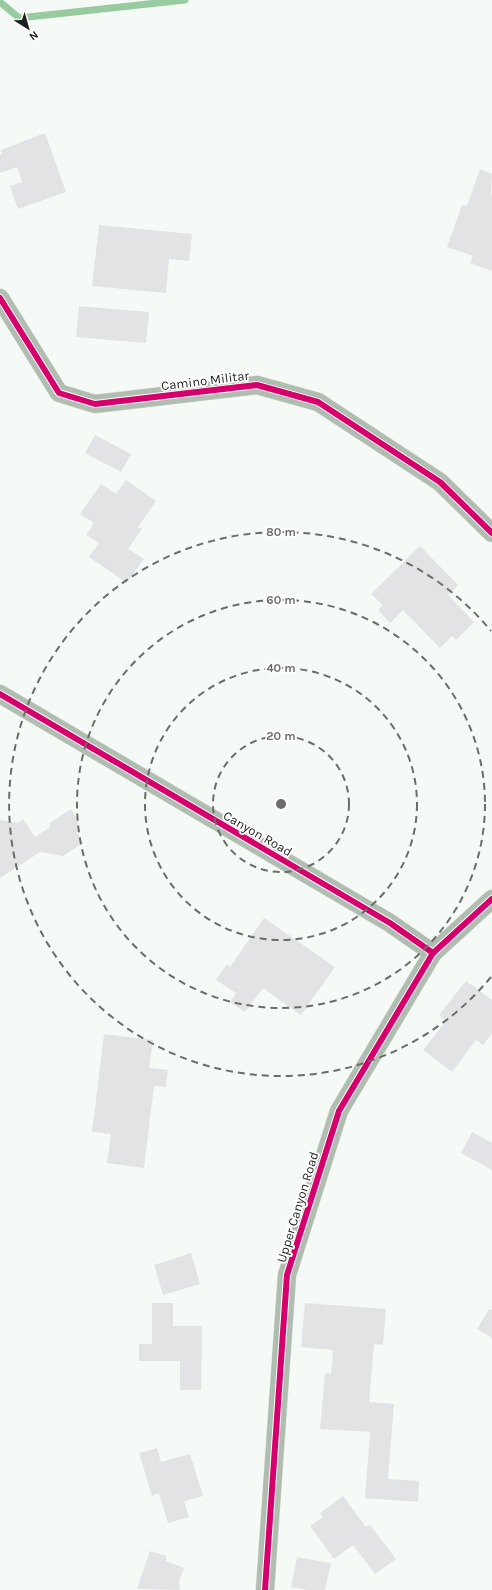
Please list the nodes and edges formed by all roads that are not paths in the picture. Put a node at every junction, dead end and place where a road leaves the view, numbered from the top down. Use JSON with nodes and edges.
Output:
{"nodes":[{"id":1,"x":0,"y":298,"type":"edge"},
{"id":2,"x":492,"y":533,"type":"edge"},
{"id":3,"x":0,"y":694,"type":"edge"},
{"id":4,"x":492,"y":899,"type":"edge"},
{"id":5,"x":433,"y":953,"type":"junction"},
{"id":6,"x":265,"y":1590,"type":"edge"}],
"edges":[{"from":1,"to":2,"type":"street","name":"Camino Militar"},
{"from":3,"to":5,"type":"street","name":"Canyon Road"},
{"from":4,"to":5,"type":"street"},
{"from":5,"to":6,"type":"street","name":"Upper Canyon Road"}]}
